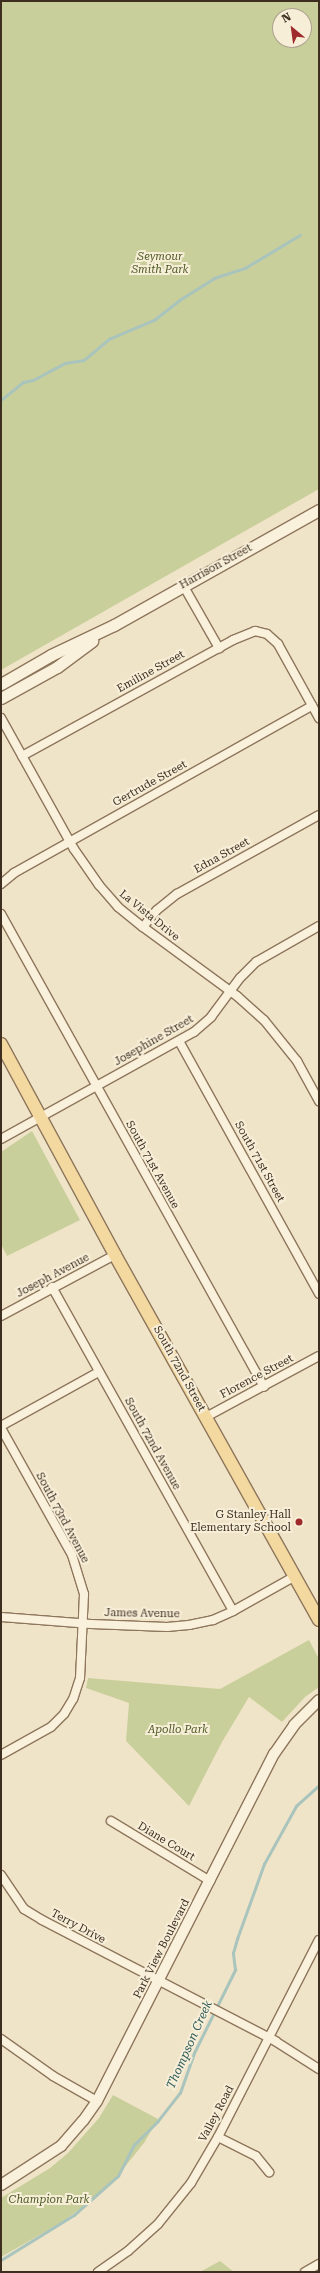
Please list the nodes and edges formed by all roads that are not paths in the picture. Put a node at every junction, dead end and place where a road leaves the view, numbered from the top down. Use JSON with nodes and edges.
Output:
{"nodes":[{"id":1,"x":319,"y":510,"type":"edge"},
{"id":2,"x":183,"y":585,"type":"junction"},
{"id":3,"x":114,"y":625,"type":"junction"},
{"id":4,"x":219,"y":648,"type":"junction"},
{"id":5,"x":1,"y":684,"type":"edge"},
{"id":6,"x":1,"y":698,"type":"edge"},
{"id":7,"x":312,"y":706,"type":"junction"},
{"id":8,"x":1,"y":718,"type":"edge"},
{"id":9,"x":319,"y":718,"type":"edge"},
{"id":10,"x":22,"y":756,"type":"junction"},
{"id":11,"x":319,"y":815,"type":"edge"},
{"id":12,"x":70,"y":842,"type":"junction"},
{"id":13,"x":1,"y":884,"type":"edge"},
{"id":14,"x":1,"y":914,"type":"edge"},
{"id":15,"x":319,"y":926,"type":"edge"},
{"id":16,"x":143,"y":927,"type":"junction"},
{"id":17,"x":231,"y":990,"type":"junction"},
{"id":18,"x":179,"y":1041,"type":"junction"},
{"id":19,"x":1,"y":1044,"type":"edge"},
{"id":20,"x":1,"y":1060,"type":"edge"},
{"id":21,"x":97,"y":1086,"type":"junction"},
{"id":22,"x":319,"y":1101,"type":"edge"},
{"id":23,"x":40,"y":1117,"type":"junction"},
{"id":24,"x":1,"y":1139,"type":"edge"},
{"id":25,"x":115,"y":1255,"type":"junction"},
{"id":26,"x":52,"y":1287,"type":"junction"},
{"id":27,"x":319,"y":1294,"type":"edge"},
{"id":28,"x":1,"y":1316,"type":"edge"},
{"id":29,"x":319,"y":1356,"type":"edge"},
{"id":30,"x":99,"y":1372,"type":"junction"},
{"id":31,"x":264,"y":1386,"type":"junction"},
{"id":32,"x":206,"y":1417,"type":"junction"},
{"id":33,"x":1,"y":1427,"type":"edge"},
{"id":34,"x":295,"y":1576,"type":"junction"},
{"id":35,"x":233,"y":1611,"type":"junction"},
{"id":36,"x":1,"y":1617,"type":"edge"},
{"id":37,"x":319,"y":1620,"type":"edge"},
{"id":38,"x":84,"y":1624,"type":"junction"},
{"id":39,"x":319,"y":1700,"type":"edge"},
{"id":40,"x":1,"y":1755,"type":"edge"},
{"id":41,"x":111,"y":1821,"type":"dead end"},
{"id":42,"x":1,"y":1875,"type":"edge"},
{"id":43,"x":210,"y":1881,"type":"junction"},
{"id":44,"x":319,"y":1940,"type":"edge"},
{"id":45,"x":159,"y":1982,"type":"junction"},
{"id":46,"x":269,"y":2037,"type":"junction"},
{"id":47,"x":1,"y":2039,"type":"edge"},
{"id":48,"x":319,"y":2070,"type":"edge"},
{"id":49,"x":97,"y":2101,"type":"junction"},
{"id":50,"x":218,"y":2136,"type":"junction"},
{"id":51,"x":269,"y":2172,"type":"dead end"},
{"id":52,"x":1,"y":2186,"type":"edge"},
{"id":53,"x":319,"y":2264,"type":"edge"},
{"id":54,"x":98,"y":2272,"type":"edge"},
{"id":55,"x":305,"y":2272,"type":"edge"}],
"edges":[{"from":1,"to":2,"type":"main road","name":"Harrison Street"},
{"from":2,"to":3,"type":"main road","name":"Harrison Street"},
{"from":2,"to":4,"type":"street"},
{"from":3,"to":5,"type":"main road","name":"Harrison Street"},
{"from":3,"to":6,"type":"main road","name":"Harrison Street"},
{"from":4,"to":7,"type":"street","name":"Emiline Street"},
{"from":4,"to":10,"type":"street","name":"Emiline Street"},
{"from":7,"to":9,"type":"street","name":"Emiline Street"},
{"from":7,"to":12,"type":"street","name":"Gertrude Street"},
{"from":8,"to":10,"type":"street","name":"La Vista Drive"},
{"from":10,"to":12,"type":"street","name":"La Vista Drive"},
{"from":11,"to":16,"type":"street","name":"Edna Street"},
{"from":12,"to":13,"type":"street","name":"Gertrude Street"},
{"from":12,"to":16,"type":"street","name":"La Vista Drive"},
{"from":14,"to":21,"type":"street","name":"South 71st Avenue"},
{"from":15,"to":17,"type":"street","name":"Josephine Street"},
{"from":16,"to":17,"type":"street","name":"La Vista Drive"},
{"from":17,"to":18,"type":"street","name":"Josephine Street"},
{"from":17,"to":22,"type":"street","name":"La Vista Drive"},
{"from":18,"to":21,"type":"street","name":"Josephine Street"},
{"from":18,"to":27,"type":"street","name":"South 71st Street"},
{"from":19,"to":23,"type":"main road","name":"South 72nd Street"},
{"from":20,"to":23,"type":"main road","name":"South 72nd Street"},
{"from":21,"to":23,"type":"street","name":"Josephine Street"},
{"from":21,"to":31,"type":"street","name":"South 71st Avenue"},
{"from":23,"to":24,"type":"street","name":"Josephine Street"},
{"from":23,"to":25,"type":"main road","name":"South 72nd Street"},
{"from":25,"to":26,"type":"street","name":"Joseph Avenue"},
{"from":25,"to":32,"type":"main road","name":"South 72nd Street"},
{"from":26,"to":28,"type":"street","name":"Joseph Avenue"},
{"from":26,"to":30,"type":"street","name":"South 72nd Avenue"},
{"from":29,"to":31,"type":"street","name":"Florence Street"},
{"from":30,"to":33,"type":"street"},
{"from":30,"to":35,"type":"street","name":"South 72nd Avenue"},
{"from":31,"to":32,"type":"street","name":"Florence Street"},
{"from":32,"to":34,"type":"main road","name":"South 72nd Street"},
{"from":33,"to":38,"type":"street","name":"South 73rd Avenue"},
{"from":34,"to":35,"type":"street","name":"James Avenue"},
{"from":34,"to":37,"type":"main road","name":"South 72nd Street"},
{"from":35,"to":38,"type":"street","name":"James Avenue"},
{"from":36,"to":38,"type":"street","name":"James Avenue"},
{"from":38,"to":40,"type":"street","name":"South 73rd Avenue"},
{"from":39,"to":43,"type":"street","name":"Park View Boulevard"},
{"from":41,"to":43,"type":"street","name":"Diane Court"},
{"from":42,"to":45,"type":"street","name":"Terry Drive"},
{"from":43,"to":45,"type":"street","name":"Park View Boulevard"},
{"from":44,"to":46,"type":"street","name":"Valley Road"},
{"from":45,"to":46,"type":"street"},
{"from":45,"to":49,"type":"street","name":"Park View Boulevard"},
{"from":46,"to":48,"type":"street"},
{"from":46,"to":50,"type":"street","name":"Valley Road"},
{"from":47,"to":49,"type":"street"},
{"from":49,"to":52,"type":"street","name":"Park View Boulevard"},
{"from":50,"to":51,"type":"street"},
{"from":50,"to":54,"type":"street","name":"Valley Road"},
{"from":53,"to":55,"type":"street"}]}
